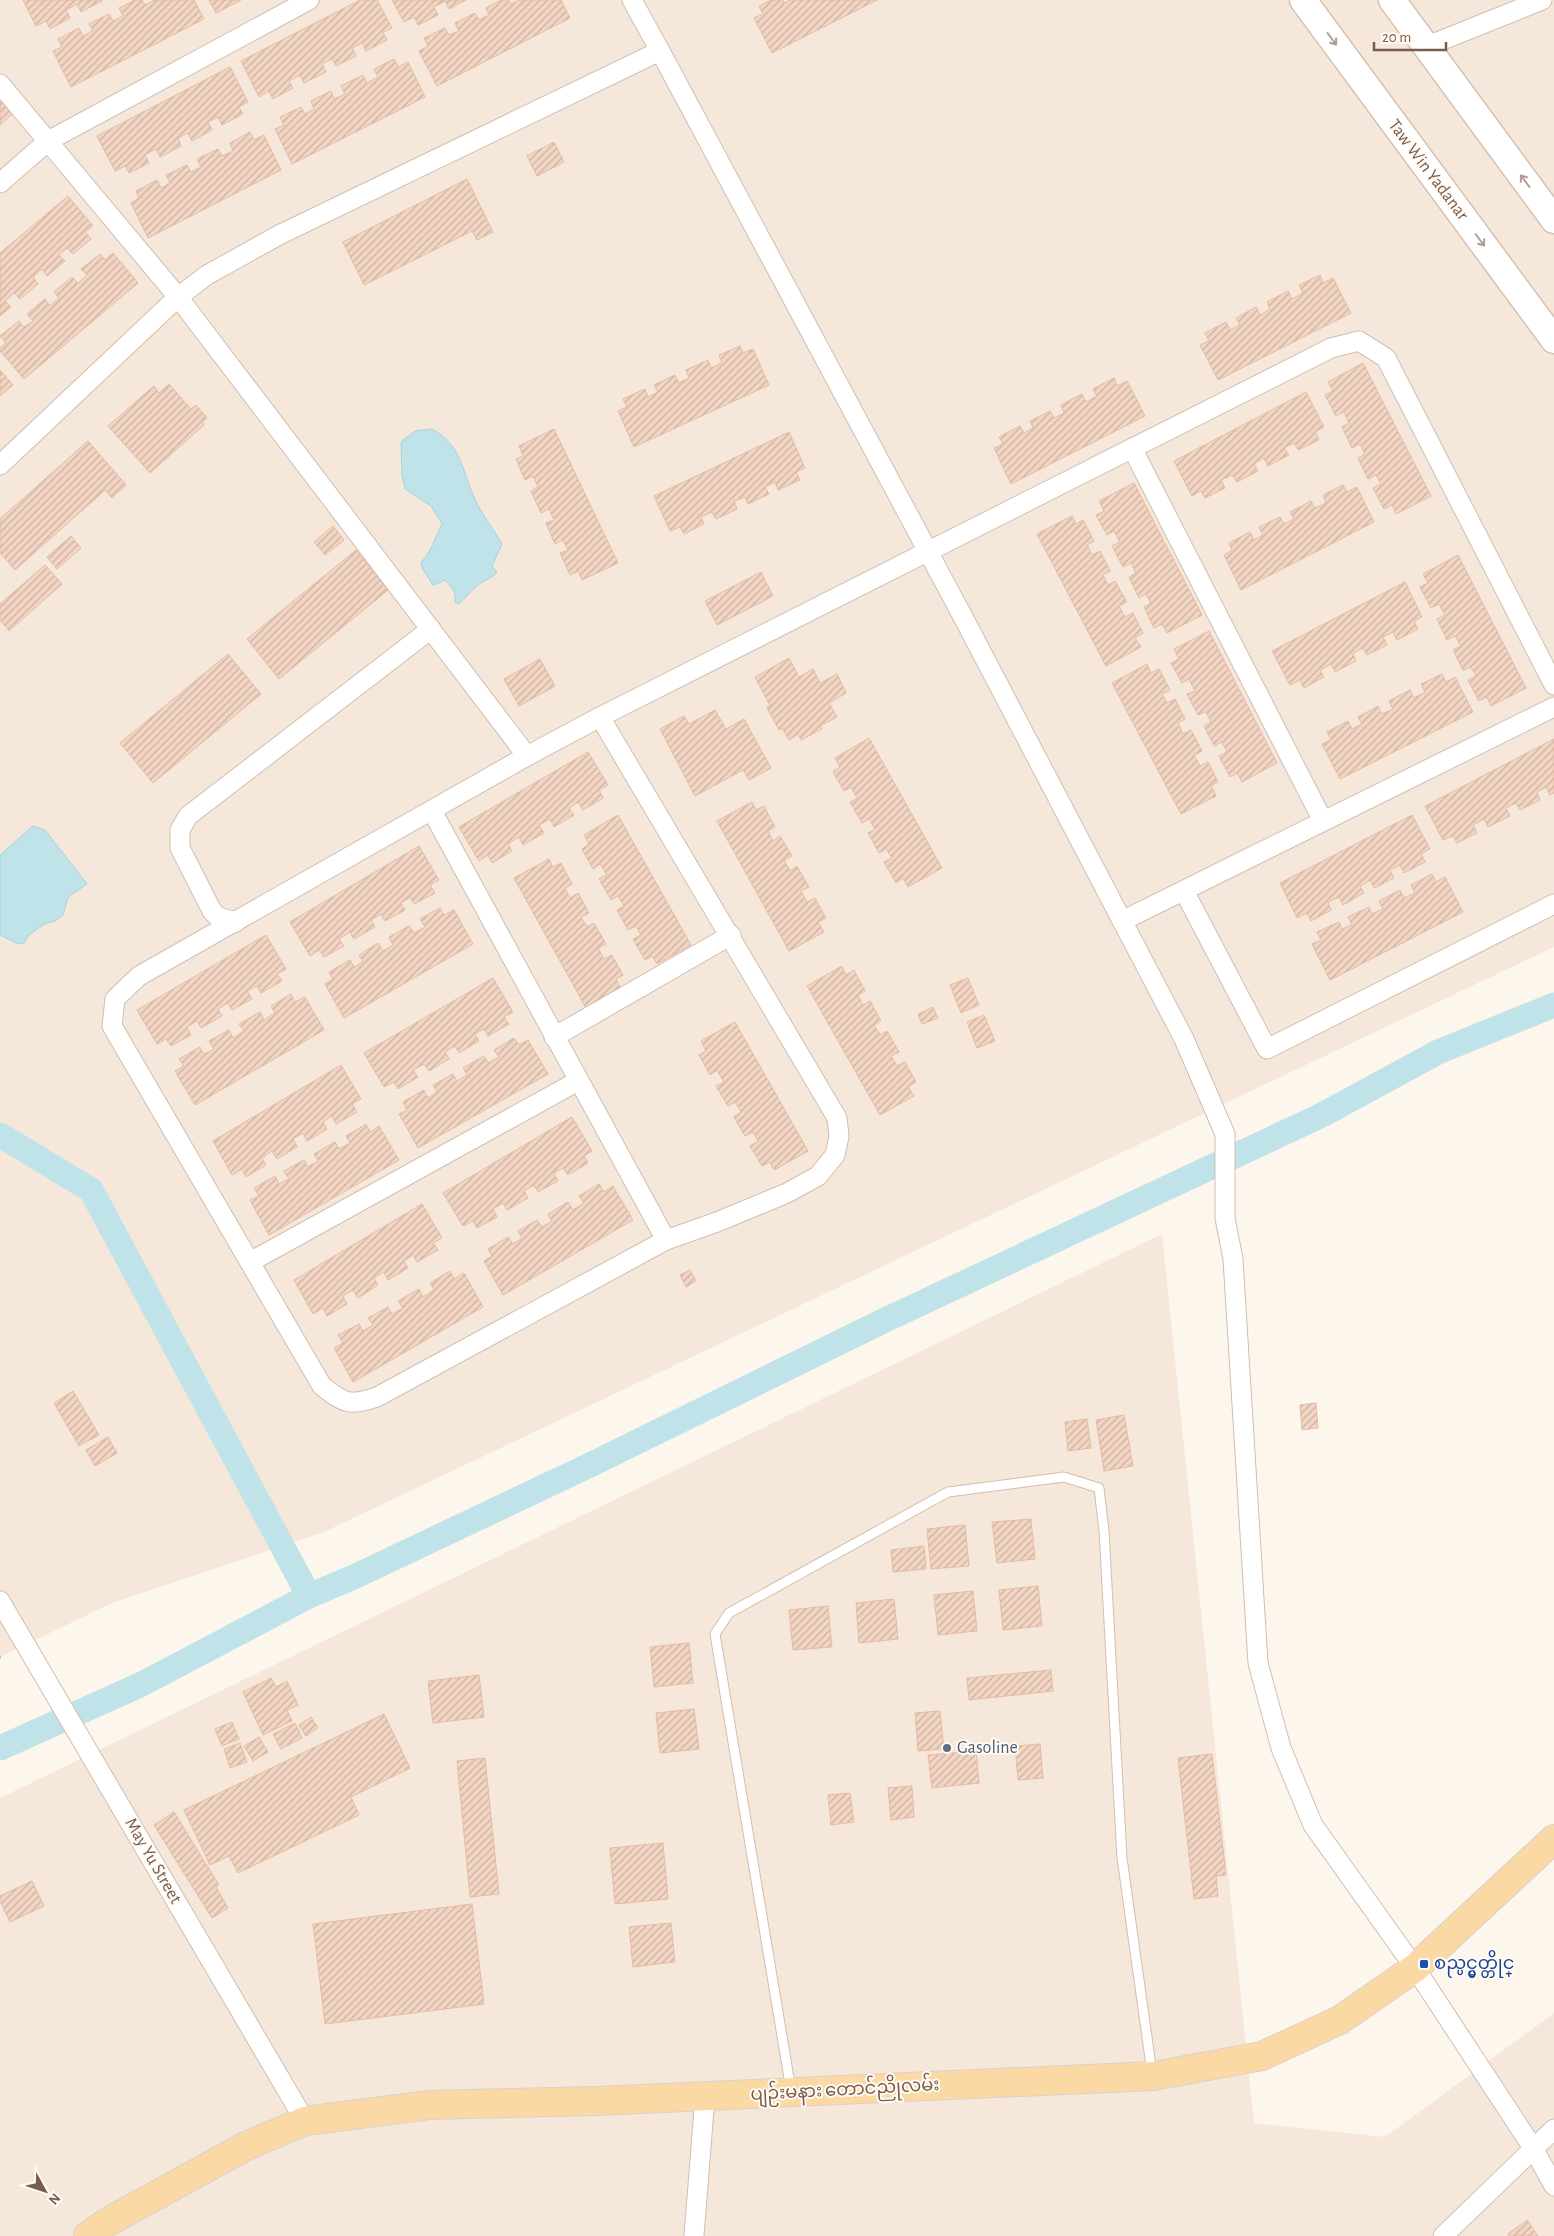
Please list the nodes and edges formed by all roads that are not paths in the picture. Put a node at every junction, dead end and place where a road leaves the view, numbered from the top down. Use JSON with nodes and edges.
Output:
{"nodes":[{"id":1,"x":309,"y":0,"type":"edge"},
{"id":2,"x":632,"y":0,"type":"edge"},
{"id":3,"x":1303,"y":0,"type":"edge"},
{"id":4,"x":1392,"y":0,"type":"edge"},
{"id":5,"x":1542,"y":0,"type":"edge"},
{"id":6,"x":1425,"y":46,"type":"junction"},
{"id":7,"x":660,"y":50,"type":"junction"},
{"id":8,"x":0,"y":84,"type":"edge"},
{"id":9,"x":48,"y":141,"type":"junction"},
{"id":10,"x":0,"y":184,"type":"edge"},
{"id":11,"x":1554,"y":220,"type":"edge"},
{"id":12,"x":178,"y":297,"type":"junction"},
{"id":13,"x":1554,"y":340,"type":"edge"},
{"id":14,"x":1132,"y":448,"type":"junction"},
{"id":15,"x":0,"y":465,"type":"edge"},
{"id":16,"x":928,"y":550,"type":"junction"},
{"id":17,"x":431,"y":629,"type":"junction"},
{"id":18,"x":1554,"y":685,"type":"edge"},
{"id":19,"x":1554,"y":707,"type":"edge"},
{"id":20,"x":600,"y":717,"type":"junction"},
{"id":21,"x":527,"y":756,"type":"junction"},
{"id":22,"x":432,"y":811,"type":"junction"},
{"id":23,"x":1323,"y":821,"type":"junction"},
{"id":24,"x":1184,"y":890,"type":"junction"},
{"id":25,"x":1554,"y":904,"type":"edge"},
{"id":26,"x":1122,"y":921,"type":"junction"},
{"id":27,"x":236,"y":922,"type":"junction"},
{"id":28,"x":730,"y":935,"type":"junction"},
{"id":29,"x":554,"y":1037,"type":"junction"},
{"id":30,"x":578,"y":1082,"type":"junction"},
{"id":31,"x":666,"y":1240,"type":"junction"},
{"id":32,"x":250,"y":1262,"type":"junction"},
{"id":33,"x":1,"y":1606,"type":"edge"},
{"id":34,"x":1554,"y":1839,"type":"edge"},
{"id":35,"x":1415,"y":1968,"type":"junction"},
{"id":36,"x":1152,"y":2076,"type":"junction"},
{"id":37,"x":791,"y":2093,"type":"junction"},
{"id":38,"x":705,"y":2096,"type":"junction"},
{"id":39,"x":305,"y":2121,"type":"junction"},
{"id":40,"x":1554,"y":2129,"type":"edge"},
{"id":41,"x":1533,"y":2148,"type":"junction"},
{"id":42,"x":1554,"y":2186,"type":"edge"},
{"id":43,"x":88,"y":2236,"type":"edge"},
{"id":44,"x":694,"y":2236,"type":"edge"},
{"id":45,"x":1443,"y":2236,"type":"edge"}],
"edges":[{"from":1,"to":9,"type":"street"},
{"from":2,"to":7,"type":"street"},
{"from":3,"to":13,"type":"main road","name":"Taw Win Yadanar","one_way":true},
{"from":4,"to":6,"type":"main road"},
{"from":5,"to":6,"type":"street"},
{"from":11,"to":6,"type":"main road","one_way":true},
{"from":7,"to":12,"type":"street"},
{"from":7,"to":16,"type":"street"},
{"from":8,"to":9,"type":"street"},
{"from":9,"to":10,"type":"street"},
{"from":9,"to":12,"type":"street"},
{"from":12,"to":15,"type":"street"},
{"from":12,"to":17,"type":"street"},
{"from":14,"to":16,"type":"street"},
{"from":14,"to":18,"type":"street"},
{"from":14,"to":23,"type":"street"},
{"from":16,"to":20,"type":"street"},
{"from":16,"to":26,"type":"street"},
{"from":17,"to":21,"type":"street"},
{"from":17,"to":27,"type":"street"},
{"from":19,"to":23,"type":"street"},
{"from":20,"to":21,"type":"street"},
{"from":20,"to":28,"type":"street"},
{"from":21,"to":22,"type":"street"},
{"from":22,"to":27,"type":"street"},
{"from":22,"to":29,"type":"street"},
{"from":23,"to":24,"type":"street"},
{"from":24,"to":25,"type":"street"},
{"from":24,"to":26,"type":"street"},
{"from":26,"to":35,"type":"street"},
{"from":27,"to":32,"type":"street"},
{"from":28,"to":29,"type":"street"},
{"from":28,"to":31,"type":"street"},
{"from":29,"to":30,"type":"street"},
{"from":30,"to":31,"type":"street"},
{"from":30,"to":32,"type":"street"},
{"from":31,"to":32,"type":"street"},
{"from":33,"to":39,"type":"street","name":"May Yu Street"},
{"from":34,"to":35,"type":"main road","name":"ပျဉ်းမနား တောင်ညိုလမ်း"},
{"from":35,"to":36,"type":"main road","name":"ပျဉ်းမနား တောင်ညိုလမ်း"},
{"from":35,"to":41,"type":"street"},
{"from":36,"to":37,"type":"main road","name":"ပျဉ်းမနား တောင်ညိုလမ်း"},
{"from":36,"to":37,"type":"lane"},
{"from":37,"to":38,"type":"main road","name":"ပျဉ်းမနား တောင်ညိုလမ်း"},
{"from":38,"to":39,"type":"main road","name":"ပျဉ်းမနား တောင်ညိုလမ်း"},
{"from":38,"to":44,"type":"street"},
{"from":39,"to":43,"type":"main road","name":"ပျဉ်းမနား တောင်ညိုလမ်း"},
{"from":40,"to":41,"type":"street"},
{"from":41,"to":42,"type":"street"},
{"from":41,"to":45,"type":"street"}]}
